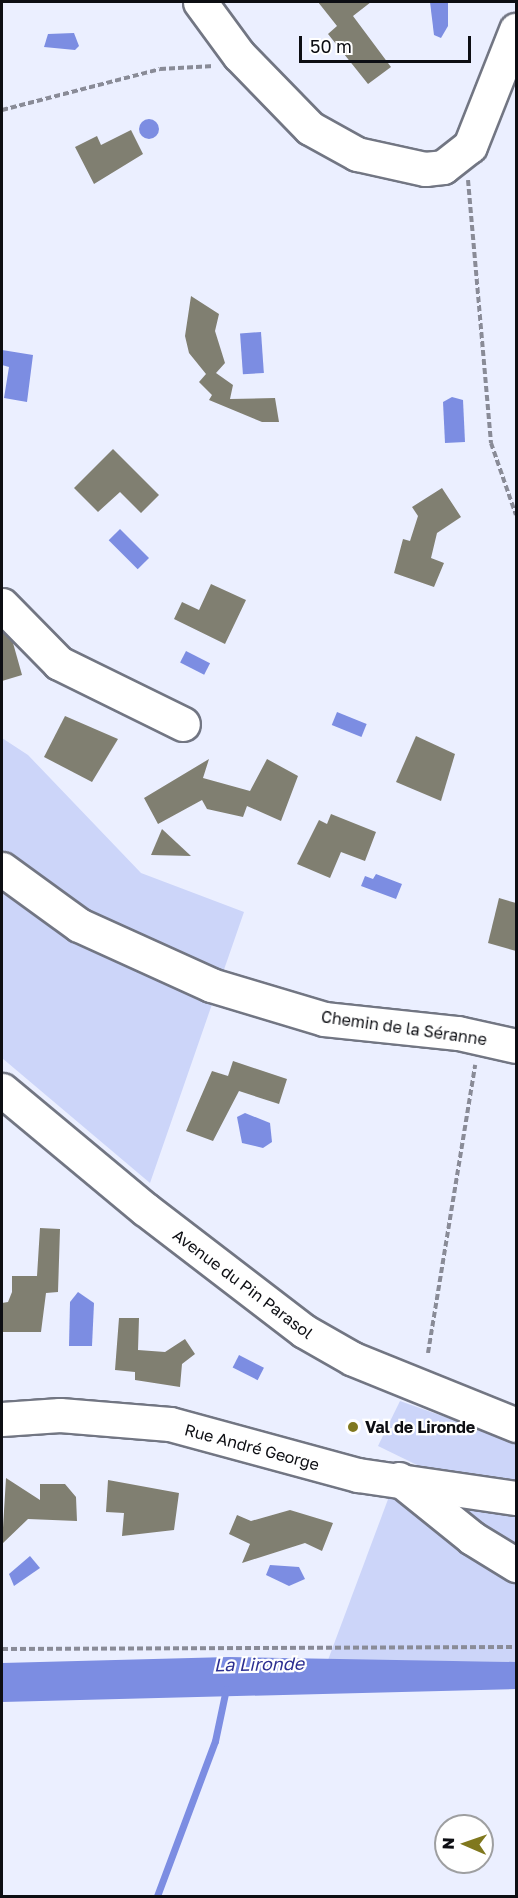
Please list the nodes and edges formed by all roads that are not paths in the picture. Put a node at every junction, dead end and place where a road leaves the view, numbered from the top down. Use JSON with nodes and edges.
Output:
{"nodes":[{"id":1,"x":200,"y":2,"type":"edge"},
{"id":2,"x":516,"y":30,"type":"edge"},
{"id":3,"x":2,"y":604,"type":"edge"},
{"id":4,"x":183,"y":724,"type":"dead end"},
{"id":5,"x":2,"y":869,"type":"edge"},
{"id":6,"x":516,"y":1046,"type":"edge"},
{"id":7,"x":2,"y":1090,"type":"edge"},
{"id":8,"x":2,"y":1419,"type":"edge"},
{"id":9,"x":516,"y":1425,"type":"edge"},
{"id":10,"x":395,"y":1476,"type":"junction"},
{"id":11,"x":516,"y":1498,"type":"edge"},
{"id":12,"x":516,"y":1565,"type":"edge"}],
"edges":[{"from":1,"to":2,"type":"street"},
{"from":3,"to":4,"type":"street"},
{"from":5,"to":6,"type":"street","name":"Chemin de la Séranne"},
{"from":7,"to":9,"type":"street","name":"Avenue du Pin Parasol"},
{"from":8,"to":10,"type":"street","name":"Rue André George"},
{"from":10,"to":11,"type":"street","name":"Rue André George"},
{"from":10,"to":12,"type":"street"}]}
